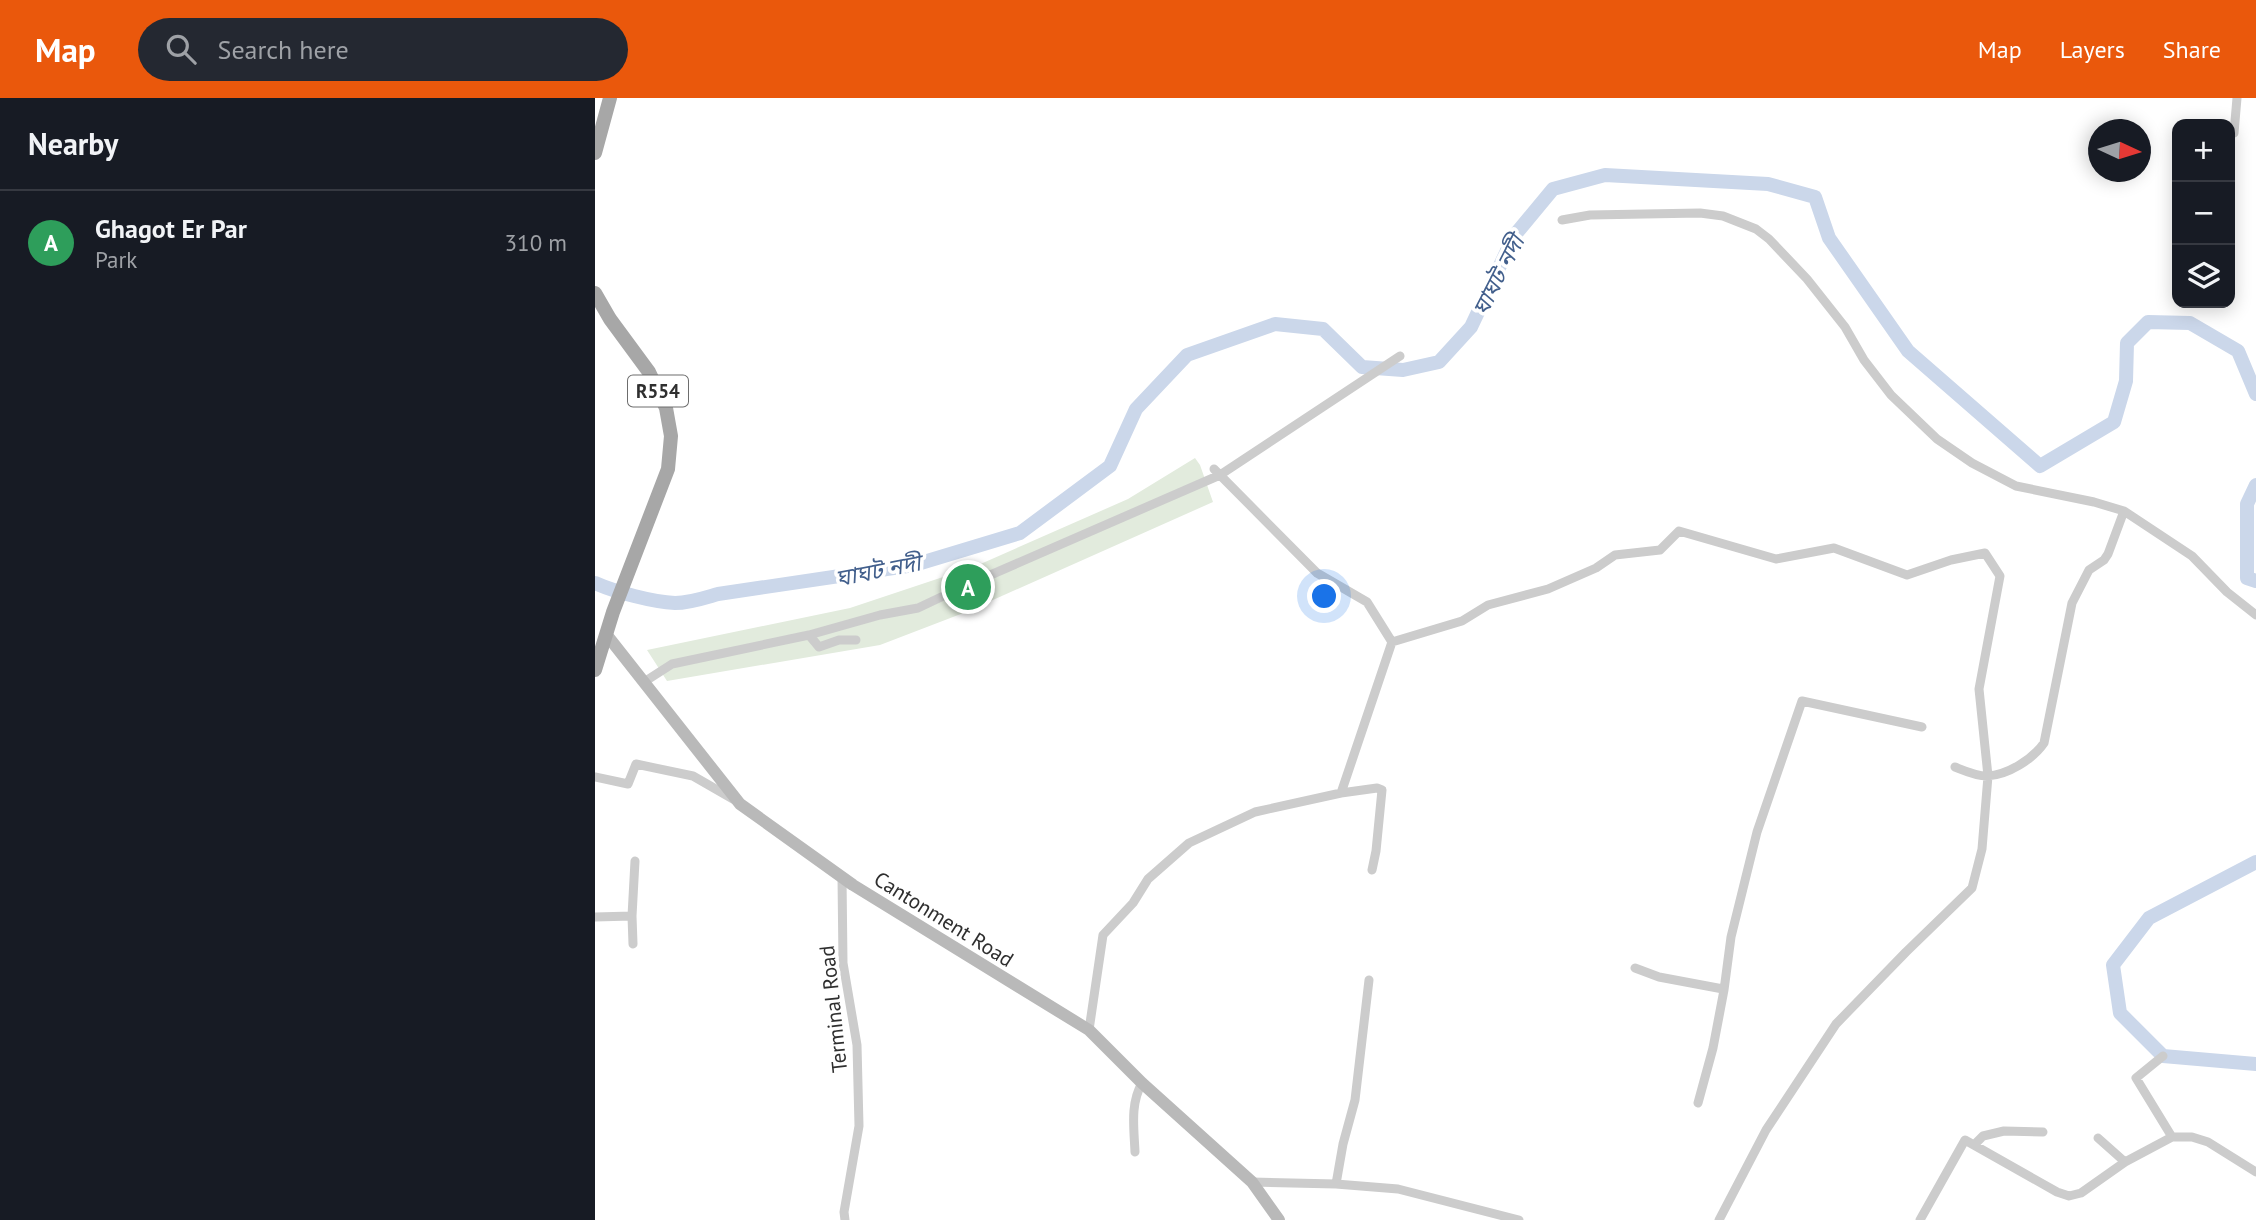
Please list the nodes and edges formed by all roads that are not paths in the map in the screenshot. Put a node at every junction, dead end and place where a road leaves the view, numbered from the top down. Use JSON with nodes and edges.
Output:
{"nodes":[{"id":1,"x":610,"y":98,"type":"edge"},
{"id":2,"x":2237,"y":98,"type":"edge"},
{"id":3,"x":2235,"y":121,"type":"edge"},
{"id":4,"x":595,"y":153,"type":"edge"},
{"id":5,"x":1562,"y":220,"type":"dead end"},
{"id":6,"x":595,"y":293,"type":"edge"},
{"id":7,"x":1400,"y":356,"type":"dead end"},
{"id":8,"x":1217,"y":472,"type":"junction"},
{"id":9,"x":2124,"y":511,"type":"junction"},
{"id":10,"x":2256,"y":615,"type":"edge"},
{"id":11,"x":606,"y":634,"type":"junction"},
{"id":12,"x":809,"y":635,"type":"junction"},
{"id":13,"x":856,"y":640,"type":"dead end"},
{"id":14,"x":1392,"y":642,"type":"junction"},
{"id":15,"x":596,"y":666,"type":"edge"},
{"id":16,"x":644,"y":682,"type":"junction"},
{"id":17,"x":1922,"y":727,"type":"dead end"},
{"id":18,"x":1955,"y":767,"type":"dead end"},
{"id":19,"x":1988,"y":776,"type":"junction"},
{"id":20,"x":595,"y":777,"type":"edge"},
{"id":21,"x":1342,"y":793,"type":"junction"},
{"id":22,"x":740,"y":804,"type":"junction"},
{"id":23,"x":635,"y":861,"type":"dead end"},
{"id":24,"x":1372,"y":870,"type":"dead end"},
{"id":25,"x":842,"y":877,"type":"junction"},
{"id":26,"x":632,"y":916,"type":"junction"},
{"id":27,"x":595,"y":917,"type":"edge"},
{"id":28,"x":633,"y":944,"type":"dead end"},
{"id":29,"x":1635,"y":968,"type":"dead end"},
{"id":30,"x":1369,"y":980,"type":"dead end"},
{"id":31,"x":1723,"y":989,"type":"junction"},
{"id":32,"x":1089,"y":1030,"type":"junction"},
{"id":33,"x":2163,"y":1056,"type":"dead end"},
{"id":34,"x":1142,"y":1083,"type":"junction"},
{"id":35,"x":1698,"y":1103,"type":"dead end"},
{"id":36,"x":2043,"y":1132,"type":"dead end"},
{"id":37,"x":2172,"y":1137,"type":"junction"},
{"id":38,"x":2098,"y":1138,"type":"dead end"},
{"id":39,"x":1974,"y":1145,"type":"junction"},
{"id":40,"x":1136,"y":1152,"type":"dead end"},
{"id":41,"x":2125,"y":1161,"type":"junction"},
{"id":42,"x":2256,"y":1172,"type":"edge"},
{"id":43,"x":1252,"y":1182,"type":"junction"},
{"id":44,"x":1336,"y":1184,"type":"junction"},
{"id":45,"x":845,"y":1220,"type":"edge"},
{"id":46,"x":1279,"y":1220,"type":"edge"},
{"id":47,"x":1519,"y":1220,"type":"edge"},
{"id":48,"x":1719,"y":1220,"type":"edge"},
{"id":49,"x":1920,"y":1220,"type":"edge"}],
"edges":[{"from":1,"to":4,"type":"main road"},
{"from":2,"to":3,"type":"street"},
{"from":5,"to":9,"type":"street"},
{"from":6,"to":11,"type":"main road","number":"R554"},
{"from":7,"to":8,"type":"street"},
{"from":8,"to":12,"type":"street"},
{"from":8,"to":14,"type":"street"},
{"from":9,"to":10,"type":"street"},
{"from":9,"to":19,"type":"street"},
{"from":11,"to":15,"type":"main road"},
{"from":11,"to":16,"type":"street","name":"Cantonment Road"},
{"from":12,"to":13,"type":"street"},
{"from":12,"to":16,"type":"street"},
{"from":14,"to":19,"type":"street"},
{"from":14,"to":21,"type":"street"},
{"from":16,"to":22,"type":"street","name":"Cantonment Road"},
{"from":17,"to":31,"type":"street"},
{"from":18,"to":19,"type":"street"},
{"from":19,"to":48,"type":"street"},
{"from":20,"to":22,"type":"street"},
{"from":21,"to":24,"type":"street"},
{"from":21,"to":32,"type":"street"},
{"from":22,"to":25,"type":"street","name":"Cantonment Road"},
{"from":23,"to":26,"type":"street"},
{"from":25,"to":32,"type":"street","name":"Cantonment Road"},
{"from":25,"to":45,"type":"street","name":"Terminal Road"},
{"from":26,"to":27,"type":"street"},
{"from":26,"to":28,"type":"street"},
{"from":29,"to":31,"type":"street"},
{"from":30,"to":44,"type":"street"},
{"from":31,"to":35,"type":"street"},
{"from":32,"to":34,"type":"street","name":"Cantonment Road"},
{"from":33,"to":37,"type":"street"},
{"from":34,"to":40,"type":"street"},
{"from":34,"to":43,"type":"street","name":"Cantonment Road"},
{"from":36,"to":39,"type":"street"},
{"from":37,"to":41,"type":"street"},
{"from":37,"to":42,"type":"street"},
{"from":38,"to":41,"type":"street"},
{"from":39,"to":41,"type":"street"},
{"from":39,"to":49,"type":"street"},
{"from":43,"to":44,"type":"street"},
{"from":43,"to":46,"type":"street","name":"Cantonment Road"},
{"from":44,"to":47,"type":"street"}]}
